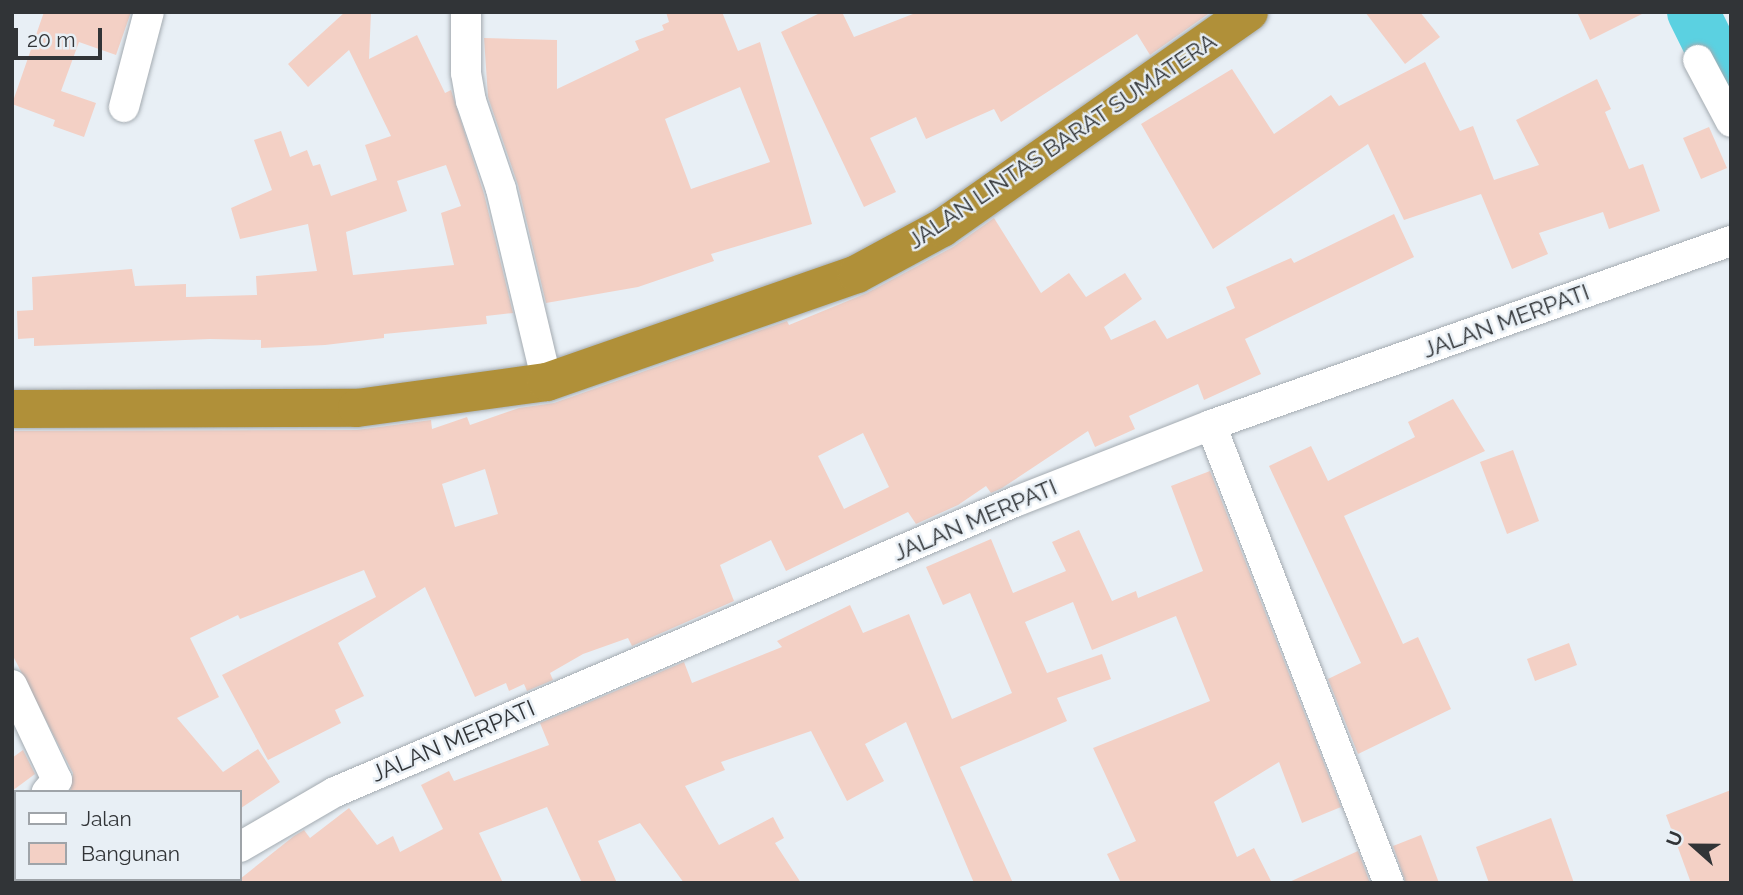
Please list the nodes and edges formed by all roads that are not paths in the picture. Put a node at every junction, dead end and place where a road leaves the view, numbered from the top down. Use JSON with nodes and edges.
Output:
{"nodes":[{"id":1,"x":149,"y":12,"type":"edge"},
{"id":2,"x":466,"y":12,"type":"edge"},
{"id":3,"x":1249,"y":12,"type":"edge"},
{"id":4,"x":1699,"y":60,"type":"dead end"},
{"id":5,"x":124,"y":107,"type":"dead end"},
{"id":6,"x":1731,"y":122,"type":"edge"},
{"id":7,"x":1731,"y":241,"type":"edge"},
{"id":8,"x":547,"y":382,"type":"junction"},
{"id":9,"x":12,"y":409,"type":"edge"},
{"id":10,"x":1211,"y":425,"type":"junction"},
{"id":11,"x":12,"y":685,"type":"edge"},
{"id":12,"x":49,"y":790,"type":"edge"},
{"id":13,"x":242,"y":846,"type":"edge"},
{"id":14,"x":1389,"y":883,"type":"edge"}],
"edges":[{"from":1,"to":5,"type":"street"},
{"from":2,"to":8,"type":"street"},
{"from":3,"to":8,"type":"highway","name":"JALAN LINTAS BARAT SUMATERA"},
{"from":4,"to":6,"type":"street"},
{"from":7,"to":10,"type":"street","name":"JALAN MERPATI"},
{"from":8,"to":9,"type":"highway","name":"JALAN LINTAS BARAT SUMATERA"},
{"from":10,"to":13,"type":"street","name":"JALAN MERPATI"},
{"from":10,"to":14,"type":"street"},
{"from":11,"to":12,"type":"street"}]}
